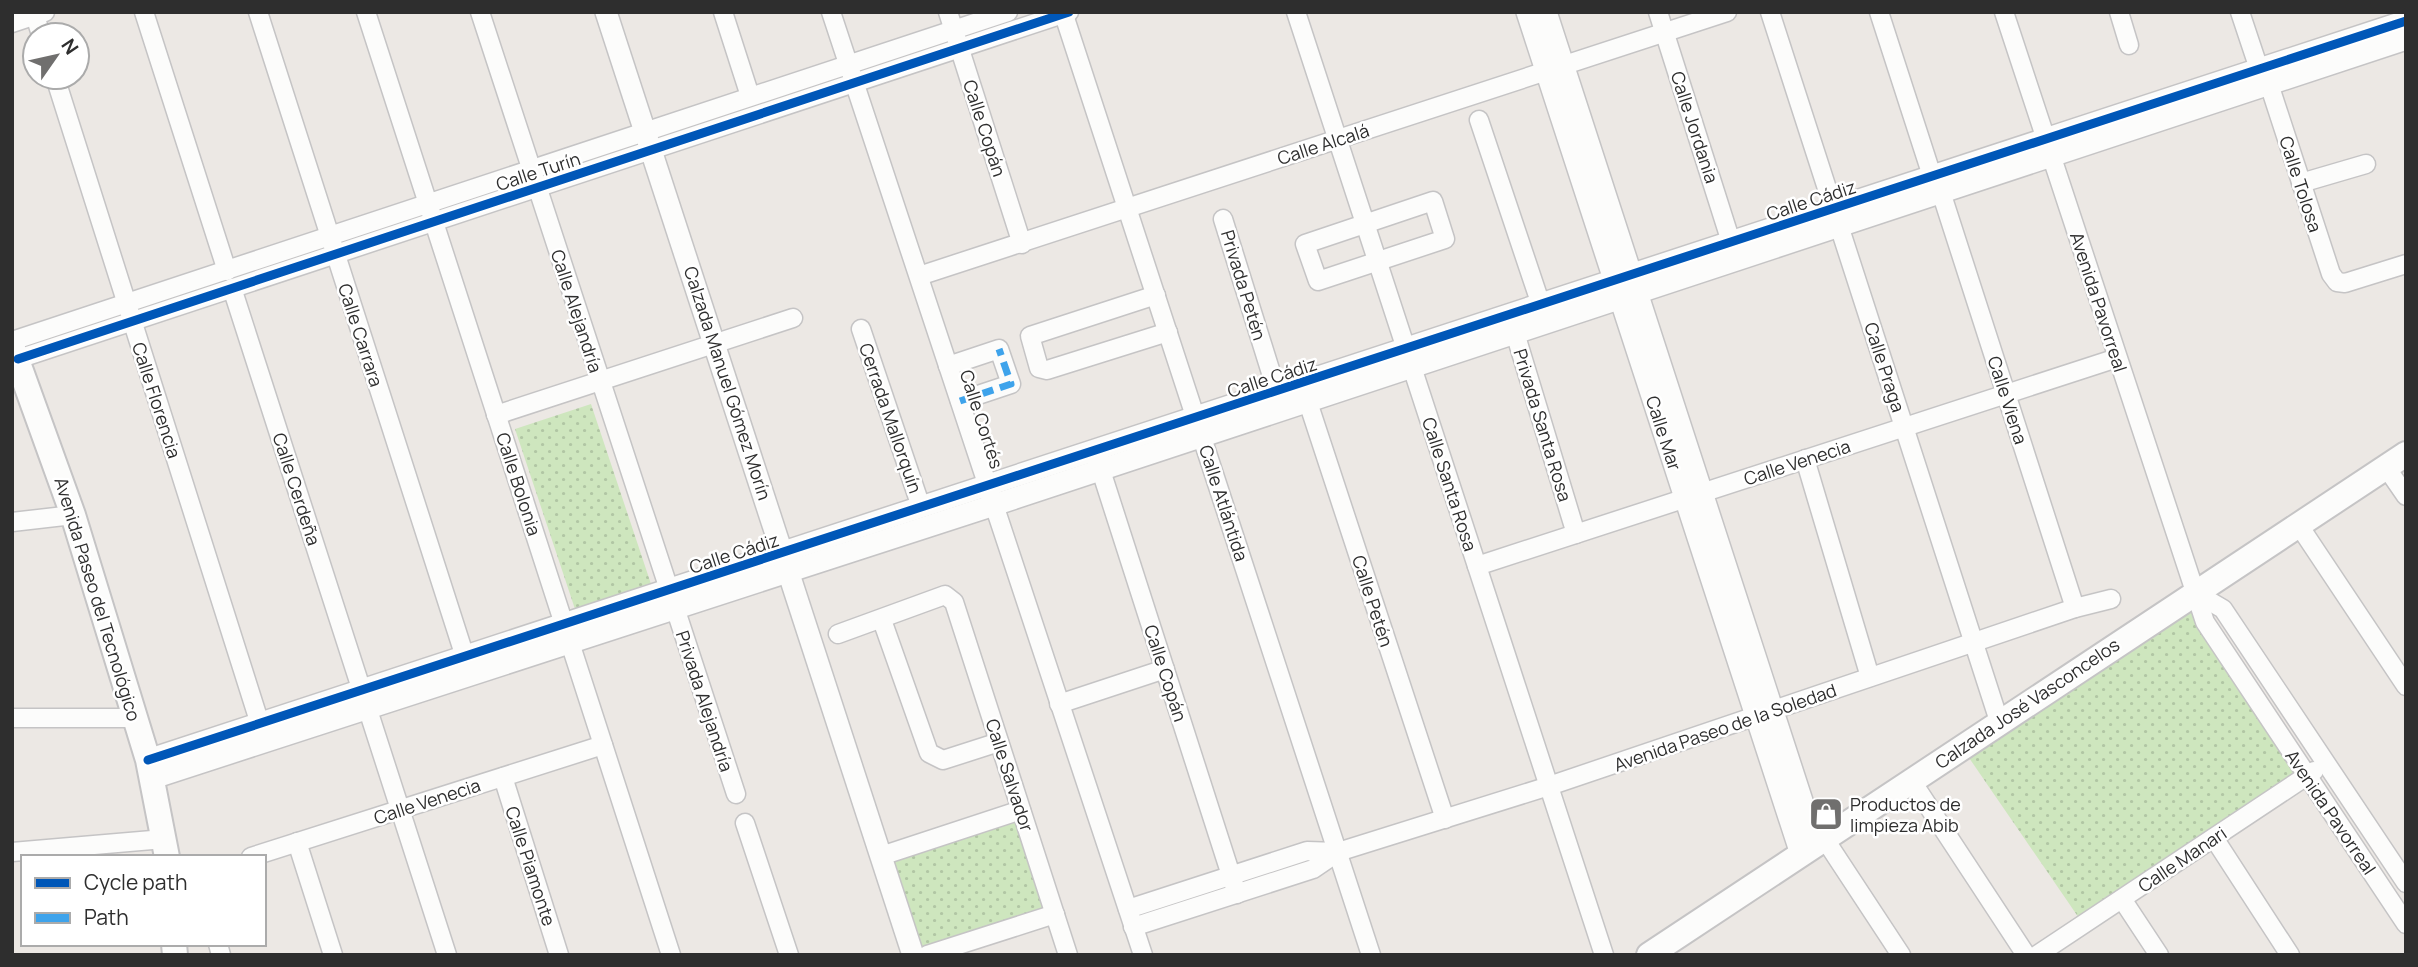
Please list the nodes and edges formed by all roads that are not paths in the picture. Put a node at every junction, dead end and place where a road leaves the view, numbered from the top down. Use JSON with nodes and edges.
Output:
{"nodes":[{"id":1,"x":144,"y":12,"type":"edge"},
{"id":2,"x":258,"y":12,"type":"edge"},
{"id":3,"x":366,"y":12,"type":"edge"},
{"id":4,"x":480,"y":12,"type":"edge"},
{"id":5,"x":606,"y":12,"type":"edge"},
{"id":6,"x":723,"y":12,"type":"edge"},
{"id":7,"x":831,"y":12,"type":"edge"},
{"id":8,"x":947,"y":12,"type":"edge"},
{"id":9,"x":1008,"y":12,"type":"edge"},
{"id":10,"x":1296,"y":12,"type":"edge"},
{"id":11,"x":1527,"y":12,"type":"edge"},
{"id":12,"x":1546,"y":12,"type":"edge"},
{"id":13,"x":1658,"y":12,"type":"edge"},
{"id":14,"x":1727,"y":12,"type":"edge"},
{"id":15,"x":1770,"y":12,"type":"edge"},
{"id":16,"x":1879,"y":12,"type":"edge"},
{"id":17,"x":2004,"y":12,"type":"edge"},
{"id":18,"x":2119,"y":12,"type":"edge"},
{"id":19,"x":2240,"y":12,"type":"edge"},
{"id":20,"x":38,"y":13,"type":"edge"},
{"id":21,"x":1065,"y":13,"type":"edge"},
{"id":22,"x":2406,"y":21,"type":"edge"},
{"id":23,"x":12,"y":23,"type":"edge"},
{"id":24,"x":954,"y":30,"type":"junction"},
{"id":25,"x":1665,"y":33,"type":"junction"},
{"id":26,"x":2406,"y":39,"type":"edge"},
{"id":27,"x":2129,"y":45,"type":"dead end"},
{"id":28,"x":960,"y":48,"type":"junction"},
{"id":29,"x":848,"y":65,"type":"junction"},
{"id":30,"x":1555,"y":69,"type":"junction"},
{"id":31,"x":2264,"y":76,"type":"junction"},
{"id":32,"x":854,"y":83,"type":"junction"},
{"id":33,"x":59,"y":91,"type":"edge"},
{"id":34,"x":750,"y":96,"type":"junction"},
{"id":35,"x":1479,"y":120,"type":"dead end"},
{"id":36,"x":648,"y":140,"type":"junction"},
{"id":37,"x":1337,"y":140,"type":"junction"},
{"id":38,"x":2049,"y":147,"type":"junction"},
{"id":39,"x":2366,"y":164,"type":"dead end"},
{"id":40,"x":531,"y":170,"type":"junction"},
{"id":41,"x":2301,"y":183,"type":"junction"},
{"id":42,"x":1937,"y":184,"type":"junction"},
{"id":43,"x":537,"y":188,"type":"junction"},
{"id":44,"x":1128,"y":208,"type":"junction"},
{"id":45,"x":431,"y":214,"type":"junction"},
{"id":46,"x":1837,"y":217,"type":"junction"},
{"id":47,"x":1223,"y":219,"type":"dead end"},
{"id":48,"x":1365,"y":224,"type":"junction"},
{"id":49,"x":1731,"y":242,"type":"junction"},
{"id":50,"x":1022,"y":244,"type":"junction"},
{"id":51,"x":333,"y":246,"type":"junction"},
{"id":52,"x":1377,"y":262,"type":"junction"},
{"id":53,"x":2406,"y":264,"type":"edge"},
{"id":54,"x":919,"y":276,"type":"junction"},
{"id":55,"x":229,"y":279,"type":"junction"},
{"id":56,"x":1626,"y":287,"type":"junction"},
{"id":57,"x":1156,"y":295,"type":"junction"},
{"id":58,"x":1541,"y":305,"type":"junction"},
{"id":59,"x":129,"y":312,"type":"junction"},
{"id":60,"x":793,"y":318,"type":"dead end"},
{"id":61,"x":1513,"y":324,"type":"junction"},
{"id":62,"x":861,"y":329,"type":"dead end"},
{"id":63,"x":1168,"y":332,"type":"junction"},
{"id":64,"x":716,"y":343,"type":"junction"},
{"id":65,"x":14,"y":348,"type":"edge"},
{"id":66,"x":1408,"y":358,"type":"junction"},
{"id":67,"x":2117,"y":358,"type":"junction"},
{"id":68,"x":948,"y":366,"type":"junction"},
{"id":69,"x":599,"y":381,"type":"junction"},
{"id":70,"x":1277,"y":392,"type":"junction"},
{"id":71,"x":1305,"y":392,"type":"junction"},
{"id":72,"x":2006,"y":394,"type":"junction"},
{"id":73,"x":960,"y":401,"type":"junction"},
{"id":74,"x":496,"y":415,"type":"junction"},
{"id":75,"x":1199,"y":427,"type":"junction"},
{"id":76,"x":1905,"y":427,"type":"junction"},
{"id":77,"x":1805,"y":459,"type":"junction"},
{"id":78,"x":1098,"y":460,"type":"junction"},
{"id":79,"x":2396,"y":461,"type":"edge"},
{"id":80,"x":991,"y":496,"type":"junction"},
{"id":81,"x":1694,"y":496,"type":"junction"},
{"id":82,"x":2406,"y":496,"type":"edge"},
{"id":83,"x":922,"y":508,"type":"junction"},
{"id":84,"x":73,"y":515,"type":"junction"},
{"id":85,"x":12,"y":522,"type":"edge"},
{"id":86,"x":2298,"y":524,"type":"junction"},
{"id":87,"x":1576,"y":534,"type":"junction"},
{"id":88,"x":786,"y":562,"type":"junction"},
{"id":89,"x":1477,"y":566,"type":"junction"},
{"id":90,"x":2194,"y":592,"type":"junction"},
{"id":91,"x":2112,"y":599,"type":"dead end"},
{"id":92,"x":671,"y":600,"type":"junction"},
{"id":93,"x":2075,"y":608,"type":"junction"},
{"id":94,"x":882,"y":620,"type":"junction"},
{"id":95,"x":567,"y":633,"type":"junction"},
{"id":96,"x":838,"y":634,"type":"dead end"},
{"id":97,"x":1975,"y":642,"type":"junction"},
{"id":98,"x":465,"y":657,"type":"junction"},
{"id":99,"x":1165,"y":669,"type":"junction"},
{"id":100,"x":1870,"y":677,"type":"junction"},
{"id":101,"x":2406,"y":686,"type":"edge"},
{"id":102,"x":364,"y":699,"type":"junction"},
{"id":103,"x":1059,"y":704,"type":"junction"},
{"id":104,"x":1764,"y":714,"type":"junction"},
{"id":105,"x":12,"y":718,"type":"edge"},
{"id":106,"x":135,"y":718,"type":"junction"},
{"id":107,"x":1999,"y":722,"type":"junction"},
{"id":108,"x":260,"y":724,"type":"junction"},
{"id":109,"x":999,"y":741,"type":"junction"},
{"id":110,"x":603,"y":745,"type":"junction"},
{"id":111,"x":2326,"y":764,"type":"junction"},
{"id":112,"x":151,"y":769,"type":"junction"},
{"id":113,"x":503,"y":776,"type":"junction"},
{"id":114,"x":2307,"y":776,"type":"junction"},
{"id":115,"x":1911,"y":780,"type":"junction"},
{"id":116,"x":1549,"y":786,"type":"junction"},
{"id":117,"x":736,"y":794,"type":"dead end"},
{"id":118,"x":400,"y":809,"type":"junction"},
{"id":119,"x":1021,"y":810,"type":"junction"},
{"id":120,"x":1445,"y":820,"type":"junction"},
{"id":121,"x":745,"y":823,"type":"dead end"},
{"id":122,"x":2214,"y":838,"type":"junction"},
{"id":123,"x":297,"y":842,"type":"junction"},
{"id":124,"x":1813,"y":845,"type":"junction"},
{"id":125,"x":166,"y":848,"type":"edge"},
{"id":126,"x":12,"y":852,"type":"edge"},
{"id":127,"x":1338,"y":852,"type":"junction"},
{"id":128,"x":257,"y":855,"type":"edge"},
{"id":129,"x":881,"y":856,"type":"junction"},
{"id":130,"x":1231,"y":875,"type":"junction"},
{"id":131,"x":2406,"y":883,"type":"edge"},
{"id":132,"x":1237,"y":894,"type":"junction"},
{"id":133,"x":2122,"y":899,"type":"junction"},
{"id":134,"x":1128,"y":909,"type":"junction"},
{"id":135,"x":1055,"y":914,"type":"junction"},
{"id":136,"x":2406,"y":924,"type":"edge"},
{"id":137,"x":1133,"y":928,"type":"junction"},
{"id":138,"x":333,"y":955,"type":"edge"},
{"id":139,"x":447,"y":955,"type":"edge"},
{"id":140,"x":559,"y":955,"type":"edge"},
{"id":141,"x":671,"y":955,"type":"edge"},
{"id":142,"x":789,"y":955,"type":"edge"},
{"id":143,"x":913,"y":955,"type":"edge"},
{"id":144,"x":927,"y":955,"type":"edge"},
{"id":145,"x":1068,"y":955,"type":"edge"},
{"id":146,"x":1143,"y":955,"type":"edge"},
{"id":147,"x":1371,"y":955,"type":"edge"},
{"id":148,"x":1604,"y":955,"type":"edge"},
{"id":149,"x":1649,"y":955,"type":"edge"},
{"id":150,"x":1901,"y":955,"type":"edge"},
{"id":151,"x":2026,"y":955,"type":"edge"},
{"id":152,"x":2037,"y":955,"type":"edge"},
{"id":153,"x":2159,"y":955,"type":"edge"},
{"id":154,"x":2290,"y":955,"type":"edge"}],
"edges":[{"from":1,"to":55,"type":"street","name":"Calle Cerdeña"},
{"from":2,"to":51,"type":"street","name":"Calle Carrara"},
{"from":3,"to":45,"type":"street","name":"Calle Bolonia"},
{"from":4,"to":40,"type":"street","name":"Calle Alejandría"},
{"from":5,"to":36,"type":"street","name":"Calzada Manuel Gómez Morín"},
{"from":6,"to":34,"type":"street"},
{"from":7,"to":29,"type":"street","name":"Calle Cortés"},
{"from":8,"to":24,"type":"street","name":"Calle Copán"},
{"from":9,"to":24,"type":"street","name":"Calle Turín"},
{"from":10,"to":37,"type":"street","name":"Calle Santa Rosa"},
{"from":11,"to":30,"type":"street","name":"Calle Mar"},
{"from":12,"to":30,"type":"street","name":"Calle Mar"},
{"from":13,"to":25,"type":"street","name":"Calle Jordania"},
{"from":14,"to":25,"type":"street","name":"Calle Alcalá"},
{"from":15,"to":46,"type":"street","name":"Calle Praga"},
{"from":16,"to":42,"type":"street","name":"Calle Viena"},
{"from":17,"to":38,"type":"street","name":"Avenida Pavorreal"},
{"from":18,"to":27,"type":"street"},
{"from":19,"to":31,"type":"street","name":"Calle Tolosa"},
{"from":20,"to":23,"type":"street"},
{"from":21,"to":28,"type":"street","name":"Calle Turín"},
{"from":21,"to":44,"type":"street","name":"Calle Atlántida"},
{"from":22,"to":31,"type":"street","name":"Calle Cádiz"},
{"from":24,"to":28,"type":"street","name":"Calle Copán"},
{"from":24,"to":29,"type":"street","name":"Calle Turín"},
{"from":25,"to":30,"type":"street","name":"Calle Alcalá"},
{"from":25,"to":49,"type":"street","name":"Calle Jordania"},
{"from":26,"to":31,"type":"street","name":"Calle Cádiz"},
{"from":28,"to":32,"type":"street","name":"Calle Turín"},
{"from":28,"to":50,"type":"street","name":"Calle Copán"},
{"from":29,"to":32,"type":"street","name":"Calle Cortés"},
{"from":29,"to":34,"type":"street","name":"Calle Turín"},
{"from":30,"to":37,"type":"street","name":"Calle Alcalá"},
{"from":30,"to":56,"type":"street","name":"Calle Mar"},
{"from":31,"to":38,"type":"street","name":"Calle Cádiz"},
{"from":31,"to":41,"type":"street","name":"Calle Tolosa"},
{"from":32,"to":36,"type":"street","name":"Calle Turín"},
{"from":32,"to":54,"type":"street","name":"Calle Cortés"},
{"from":33,"to":59,"type":"street","name":"Calle Florencia"},
{"from":34,"to":36,"type":"street","name":"Calle Turín"},
{"from":35,"to":58,"type":"street"},
{"from":36,"to":40,"type":"street","name":"Calle Turín"},
{"from":36,"to":43,"type":"street","name":"Calle Turín"},
{"from":36,"to":64,"type":"street","name":"Calzada Manuel Gómez Morín"},
{"from":37,"to":44,"type":"street","name":"Calle Alcalá"},
{"from":37,"to":48,"type":"street","name":"Calle Santa Rosa"},
{"from":38,"to":42,"type":"street","name":"Calle Cádiz"},
{"from":38,"to":67,"type":"street","name":"Avenida Pavorreal"},
{"from":39,"to":41,"type":"street"},
{"from":40,"to":43,"type":"street","name":"Calle Alejandría"},
{"from":40,"to":45,"type":"street","name":"Calle Turín"},
{"from":41,"to":53,"type":"street","name":"Calle Tolosa"},
{"from":42,"to":46,"type":"street","name":"Calle Cádiz"},
{"from":42,"to":72,"type":"street","name":"Calle Viena"},
{"from":43,"to":45,"type":"street","name":"Calle Turín"},
{"from":43,"to":69,"type":"street","name":"Calle Alejandría"},
{"from":44,"to":50,"type":"street","name":"Calle Alcalá"},
{"from":44,"to":57,"type":"street","name":"Calle Atlántida"},
{"from":45,"to":51,"type":"street","name":"Calle Turín"},
{"from":45,"to":74,"type":"street","name":"Calle Bolonia"},
{"from":46,"to":49,"type":"street","name":"Calle Cádiz"},
{"from":46,"to":56,"type":"street","name":"Calle Cádiz"},
{"from":46,"to":76,"type":"street","name":"Calle Praga"},
{"from":47,"to":70,"type":"street","name":"Privada Petén"},
{"from":48,"to":52,"type":"street","name":"Calle Santa Rosa"},
{"from":48,"to":52,"type":"street"},
{"from":48,"to":52,"type":"street"},
{"from":49,"to":56,"type":"street","name":"Calle Cádiz"},
{"from":50,"to":54,"type":"street","name":"Calle Alcalá"},
{"from":51,"to":55,"type":"street","name":"Calle Turín"},
{"from":51,"to":98,"type":"street","name":"Calle Carrara"},
{"from":52,"to":66,"type":"street","name":"Calle Santa Rosa"},
{"from":54,"to":68,"type":"street","name":"Calle Cortés"},
{"from":55,"to":59,"type":"street","name":"Calle Turín"},
{"from":55,"to":102,"type":"street","name":"Calle Cerdeña"},
{"from":56,"to":58,"type":"street","name":"Calle Cádiz"},
{"from":56,"to":61,"type":"street","name":"Calle Cádiz"},
{"from":56,"to":81,"type":"street","name":"Calle Mar"},
{"from":57,"to":63,"type":"street","name":"Calle Atlántida"},
{"from":57,"to":63,"type":"street"},
{"from":58,"to":61,"type":"street","name":"Calle Cádiz"},
{"from":59,"to":65,"type":"street","name":"Calle Turín"},
{"from":59,"to":108,"type":"street","name":"Calle Florencia"},
{"from":60,"to":64,"type":"street"},
{"from":61,"to":66,"type":"street","name":"Calle Cádiz"},
{"from":61,"to":87,"type":"street","name":"Privada Santa Rosa"},
{"from":62,"to":83,"type":"street","name":"Cerrada Mallorquín"},
{"from":63,"to":75,"type":"street","name":"Calle Atlántida"},
{"from":64,"to":69,"type":"street"},
{"from":64,"to":88,"type":"street","name":"Calzada Manuel Gómez Morín"},
{"from":65,"to":84,"type":"main road","name":"Avenida Paseo del Tecnológico"},
{"from":66,"to":71,"type":"street","name":"Calle Cádiz"},
{"from":66,"to":89,"type":"street","name":"Calle Santa Rosa"},
{"from":67,"to":72,"type":"street","name":"Calle Venecia"},
{"from":67,"to":90,"type":"street","name":"Avenida Pavorreal"},
{"from":68,"to":73,"type":"street","name":"Calle Cortés"},
{"from":68,"to":73,"type":"street"},
{"from":69,"to":74,"type":"street"},
{"from":69,"to":92,"type":"street","name":"Calle Alejandría"},
{"from":70,"to":71,"type":"street","name":"Calle Cádiz"},
{"from":70,"to":75,"type":"street","name":"Calle Cádiz"},
{"from":71,"to":75,"type":"street","name":"Calle Cádiz"},
{"from":71,"to":120,"type":"street","name":"Calle Petén"},
{"from":72,"to":76,"type":"street","name":"Calle Venecia"},
{"from":72,"to":93,"type":"street","name":"Calle Viena"},
{"from":73,"to":80,"type":"street","name":"Calle Cortés"},
{"from":74,"to":95,"type":"street","name":"Calle Bolonia"},
{"from":75,"to":78,"type":"street","name":"Calle Cádiz"},
{"from":75,"to":127,"type":"street","name":"Calle Atlántida"},
{"from":76,"to":77,"type":"street","name":"Calle Venecia"},
{"from":76,"to":97,"type":"street","name":"Calle Praga"},
{"from":77,"to":81,"type":"street","name":"Calle Venecia"},
{"from":77,"to":100,"type":"street"},
{"from":78,"to":80,"type":"street","name":"Calle Cádiz"},
{"from":78,"to":99,"type":"street","name":"Calle Copán"},
{"from":79,"to":82,"type":"street"},
{"from":79,"to":86,"type":"main road","name":"Calzada José Vasconcelos"},
{"from":80,"to":83,"type":"street","name":"Calle Cádiz"},
{"from":80,"to":88,"type":"street","name":"Calle Cádiz"},
{"from":80,"to":103,"type":"street","name":"Calle Cortés"},
{"from":81,"to":87,"type":"street","name":"Calle Venecia"},
{"from":81,"to":104,"type":"street","name":"Calle Mar"},
{"from":83,"to":88,"type":"street","name":"Calle Cádiz"},
{"from":84,"to":85,"type":"street"},
{"from":84,"to":106,"type":"main road","name":"Avenida Paseo del Tecnológico"},
{"from":86,"to":90,"type":"main road","name":"Calzada José Vasconcelos"},
{"from":86,"to":101,"type":"street"},
{"from":87,"to":89,"type":"street","name":"Calle Venecia"},
{"from":88,"to":92,"type":"street","name":"Calle Cádiz"},
{"from":88,"to":129,"type":"street","name":"Calzada Manuel Gómez Morín"},
{"from":89,"to":116,"type":"street","name":"Calle Santa Rosa"},
{"from":90,"to":107,"type":"main road","name":"Calzada José Vasconcelos"},
{"from":90,"to":111,"type":"street","name":"Avenida Pavorreal"},
{"from":90,"to":114,"type":"street","name":"Avenida Pavorreal"},
{"from":91,"to":93,"type":"street","name":"Avenida Paseo de la Soledad"},
{"from":92,"to":95,"type":"street","name":"Calle Cádiz"},
{"from":92,"to":117,"type":"street","name":"Privada Alejandría"},
{"from":93,"to":97,"type":"street","name":"Avenida Paseo de la Soledad"},
{"from":94,"to":96,"type":"street"},
{"from":94,"to":109,"type":"street"},
{"from":94,"to":109,"type":"street","name":"Calle Salvador"},
{"from":95,"to":98,"type":"street","name":"Calle Cádiz"},
{"from":95,"to":102,"type":"street","name":"Calle Cádiz"},
{"from":95,"to":110,"type":"street","name":"Calle Bolonia"},
{"from":97,"to":100,"type":"street","name":"Avenida Paseo de la Soledad"},
{"from":97,"to":107,"type":"street","name":"Calle Praga"},
{"from":98,"to":102,"type":"street","name":"Calle Cádiz"},
{"from":99,"to":103,"type":"street"},
{"from":99,"to":130,"type":"street","name":"Calle Copán"},
{"from":100,"to":104,"type":"street","name":"Avenida Paseo de la Soledad"},
{"from":102,"to":108,"type":"street","name":"Calle Cádiz"},
{"from":102,"to":112,"type":"street","name":"Calle Cádiz"},
{"from":102,"to":118,"type":"street","name":"Calle Cerdeña"},
{"from":103,"to":134,"type":"street","name":"Calle Cortés"},
{"from":104,"to":116,"type":"street","name":"Avenida Paseo de la Soledad"},
{"from":104,"to":124,"type":"street","name":"Calle Mar"},
{"from":105,"to":106,"type":"street"},
{"from":106,"to":112,"type":"main road","name":"Avenida Paseo del Tecnológico"},
{"from":107,"to":115,"type":"main road","name":"Calzada José Vasconcelos"},
{"from":108,"to":112,"type":"street","name":"Calle Cádiz"},
{"from":109,"to":119,"type":"street","name":"Calle Salvador"},
{"from":110,"to":113,"type":"street","name":"Calle Venecia"},
{"from":110,"to":141,"type":"street","name":"Calle Bolonia"},
{"from":111,"to":114,"type":"street","name":"Calle Manari"},
{"from":111,"to":131,"type":"street","name":"Avenida Pavorreal"},
{"from":112,"to":125,"type":"main road","name":"Avenida Paseo del Tecnológico"},
{"from":113,"to":118,"type":"street","name":"Calle Venecia"},
{"from":113,"to":140,"type":"street","name":"Calle Piamonte"},
{"from":114,"to":122,"type":"street","name":"Calle Manari"},
{"from":114,"to":136,"type":"street","name":"Avenida Pavorreal"},
{"from":115,"to":124,"type":"main road","name":"Calzada José Vasconcelos"},
{"from":115,"to":151,"type":"street"},
{"from":116,"to":120,"type":"street","name":"Avenida Paseo de la Soledad"},
{"from":116,"to":148,"type":"street","name":"Calle Santa Rosa"},
{"from":118,"to":123,"type":"street","name":"Calle Venecia"},
{"from":118,"to":139,"type":"street","name":"Calle Cerdeña"},
{"from":119,"to":129,"type":"street"},
{"from":119,"to":135,"type":"street","name":"Calle Salvador"},
{"from":120,"to":127,"type":"street","name":"Avenida Paseo de la Soledad"},
{"from":121,"to":142,"type":"street"},
{"from":122,"to":133,"type":"street","name":"Calle Manari"},
{"from":122,"to":154,"type":"street"},
{"from":123,"to":128,"type":"street","name":"Calle Venecia"},
{"from":123,"to":138,"type":"street"},
{"from":124,"to":149,"type":"main road","name":"Calzada José Vasconcelos"},
{"from":124,"to":150,"type":"street"},
{"from":125,"to":126,"type":"street"},
{"from":127,"to":130,"type":"street","name":"Avenida Paseo de la Soledad"},
{"from":127,"to":132,"type":"street","name":"Avenida Paseo de la Soledad"},
{"from":127,"to":147,"type":"street","name":"Calle Atlántida"},
{"from":129,"to":143,"type":"street","name":"Calzada Manuel Gómez Morín"},
{"from":130,"to":132,"type":"street","name":"Calle Copán"},
{"from":130,"to":134,"type":"street","name":"Avenida Paseo de la Soledad"},
{"from":132,"to":137,"type":"street","name":"Avenida Paseo de la Soledad"},
{"from":133,"to":152,"type":"street","name":"Calle Manari"},
{"from":133,"to":153,"type":"street"},
{"from":134,"to":137,"type":"street","name":"Calle Cortés"},
{"from":135,"to":144,"type":"street"},
{"from":135,"to":145,"type":"street","name":"Calle Salvador"},
{"from":137,"to":146,"type":"street","name":"Calle Cortés"}]}
